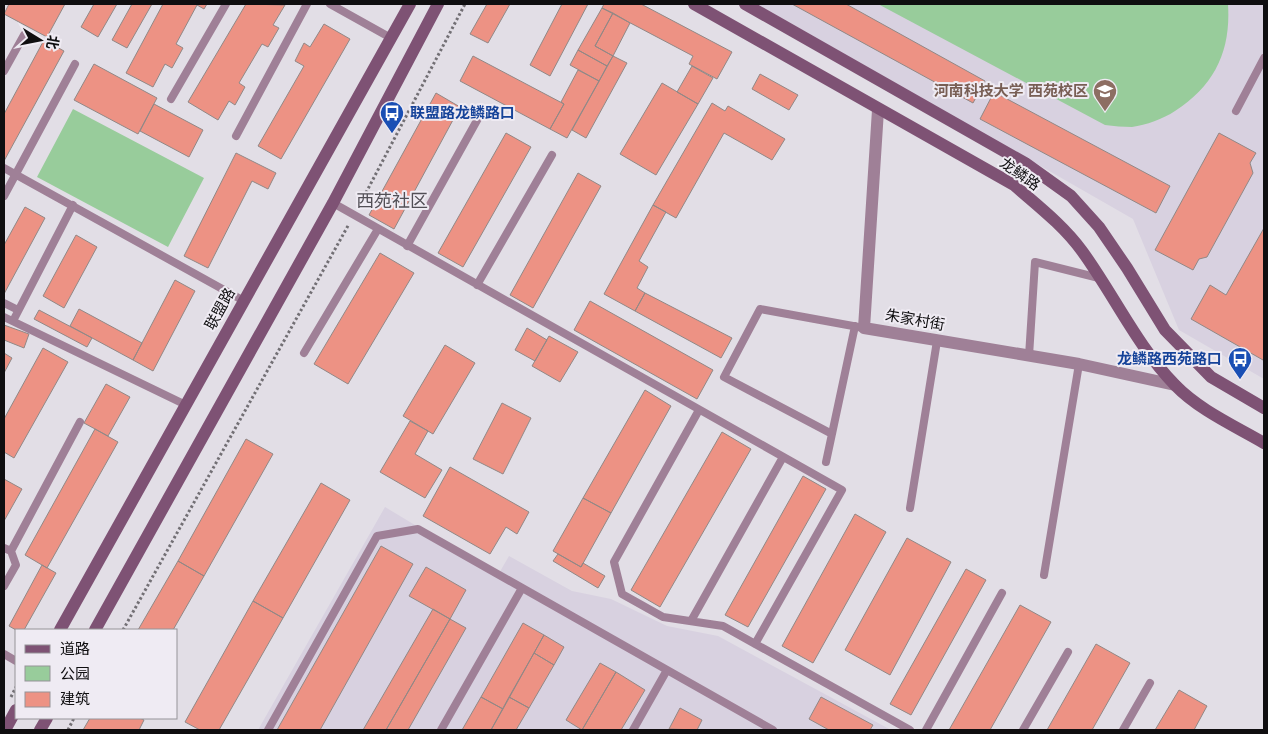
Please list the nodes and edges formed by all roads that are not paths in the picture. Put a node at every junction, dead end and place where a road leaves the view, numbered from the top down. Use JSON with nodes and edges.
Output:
{"nodes":[{"id":1,"x":226,"y":4,"type":"edge"},
{"id":2,"x":307,"y":4,"type":"edge"},
{"id":3,"x":330,"y":4,"type":"edge"},
{"id":4,"x":410,"y":4,"type":"edge"},
{"id":5,"x":438,"y":4,"type":"edge"},
{"id":6,"x":694,"y":4,"type":"edge"},
{"id":7,"x":745,"y":4,"type":"edge"},
{"id":8,"x":24,"y":35,"type":"dead end"},
{"id":9,"x":391,"y":38,"type":"junction"},
{"id":10,"x":1264,"y":58,"type":"edge"},
{"id":11,"x":75,"y":64,"type":"dead end"},
{"id":12,"x":4,"y":71,"type":"edge"},
{"id":13,"x":171,"y":99,"type":"dead end"},
{"id":14,"x":878,"y":110,"type":"junction"},
{"id":15,"x":1236,"y":111,"type":"dead end"},
{"id":16,"x":480,"y":115,"type":"dead end"},
{"id":17,"x":236,"y":136,"type":"dead end"},
{"id":18,"x":552,"y":155,"type":"dead end"},
{"id":19,"x":4,"y":168,"type":"edge"},
{"id":20,"x":16,"y":174,"type":"junction"},
{"id":21,"x":4,"y":196,"type":"edge"},
{"id":22,"x":333,"y":204,"type":"junction"},
{"id":23,"x":73,"y":206,"type":"junction"},
{"id":24,"x":378,"y":229,"type":"junction"},
{"id":25,"x":407,"y":246,"type":"junction"},
{"id":26,"x":1100,"y":278,"type":"junction"},
{"id":27,"x":477,"y":285,"type":"junction"},
{"id":28,"x":244,"y":301,"type":"junction"},
{"id":29,"x":4,"y":303,"type":"edge"},
{"id":30,"x":18,"y":310,"type":"junction"},
{"id":31,"x":4,"y":317,"type":"edge"},
{"id":32,"x":13,"y":321,"type":"junction"},
{"id":33,"x":859,"y":327,"type":"junction"},
{"id":34,"x":937,"y":341,"type":"junction"},
{"id":35,"x":304,"y":353,"type":"dead end"},
{"id":36,"x":1029,"y":356,"type":"junction"},
{"id":37,"x":1078,"y":364,"type":"junction"},
{"id":38,"x":1175,"y":385,"type":"junction"},
{"id":39,"x":186,"y":405,"type":"junction"},
{"id":40,"x":1264,"y":408,"type":"edge"},
{"id":41,"x":699,"y":410,"type":"junction"},
{"id":42,"x":80,"y":422,"type":"dead end"},
{"id":43,"x":832,"y":434,"type":"junction"},
{"id":44,"x":1264,"y":444,"type":"edge"},
{"id":45,"x":783,"y":457,"type":"junction"},
{"id":46,"x":826,"y":462,"type":"dead end"},
{"id":47,"x":910,"y":508,"type":"dead end"},
{"id":48,"x":7,"y":549,"type":"edge"},
{"id":49,"x":1044,"y":575,"type":"dead end"},
{"id":50,"x":4,"y":586,"type":"edge"},
{"id":51,"x":522,"y":588,"type":"junction"},
{"id":52,"x":1002,"y":593,"type":"dead end"},
{"id":53,"x":691,"y":621,"type":"junction"},
{"id":54,"x":61,"y":629,"type":"edge"},
{"id":55,"x":96,"y":629,"type":"edge"},
{"id":56,"x":755,"y":644,"type":"junction"},
{"id":57,"x":1068,"y":652,"type":"dead end"},
{"id":58,"x":4,"y":654,"type":"edge"},
{"id":59,"x":15,"y":660,"type":"edge"},
{"id":60,"x":667,"y":670,"type":"junction"},
{"id":61,"x":1150,"y":683,"type":"dead end"},
{"id":62,"x":15,"y":712,"type":"edge"},
{"id":63,"x":46,"y":719,"type":"edge"},
{"id":64,"x":5,"y":730,"type":"edge"},
{"id":65,"x":40,"y":730,"type":"edge"},
{"id":66,"x":268,"y":730,"type":"edge"},
{"id":67,"x":441,"y":730,"type":"edge"},
{"id":68,"x":634,"y":730,"type":"edge"},
{"id":69,"x":773,"y":730,"type":"edge"},
{"id":70,"x":910,"y":730,"type":"edge"},
{"id":71,"x":926,"y":730,"type":"edge"},
{"id":72,"x":1023,"y":730,"type":"edge"},
{"id":73,"x":1123,"y":730,"type":"edge"}],
"edges":[{"from":1,"to":13,"type":"lane"},
{"from":2,"to":17,"type":"lane"},
{"from":3,"to":9,"type":"lane"},
{"from":4,"to":9,"type":"main road","name":"联盟路"},
{"from":5,"to":22,"type":"main road"},
{"from":6,"to":14,"type":"main road","name":"龙鳞路"},
{"from":7,"to":40,"type":"main road","name":"龙鳞路"},
{"from":8,"to":12,"type":"lane"},
{"from":9,"to":28,"type":"main road","name":"联盟路"},
{"from":10,"to":15,"type":"lane"},
{"from":11,"to":20,"type":"lane"},
{"from":14,"to":26,"type":"main road","name":"龙鳞路"},
{"from":14,"to":33,"type":"street","name":"朱家村街"},
{"from":16,"to":25,"type":"lane"},
{"from":18,"to":27,"type":"lane"},
{"from":19,"to":20,"type":"lane"},
{"from":20,"to":21,"type":"lane"},
{"from":20,"to":23,"type":"lane"},
{"from":22,"to":24,"type":"lane"},
{"from":22,"to":55,"type":"main road"},
{"from":23,"to":28,"type":"lane"},
{"from":23,"to":30,"type":"lane"},
{"from":24,"to":25,"type":"lane"},
{"from":24,"to":35,"type":"lane"},
{"from":25,"to":27,"type":"lane"},
{"from":26,"to":36,"type":"lane"},
{"from":26,"to":38,"type":"main road","name":"龙鳞路"},
{"from":27,"to":41,"type":"lane"},
{"from":28,"to":39,"type":"main road","name":"联盟路"},
{"from":29,"to":30,"type":"lane"},
{"from":30,"to":32,"type":"lane"},
{"from":31,"to":32,"type":"lane"},
{"from":32,"to":39,"type":"lane"},
{"from":33,"to":34,"type":"street","name":"朱家村街"},
{"from":33,"to":43,"type":"lane"},
{"from":33,"to":43,"type":"lane"},
{"from":34,"to":36,"type":"street","name":"朱家村街"},
{"from":34,"to":47,"type":"lane"},
{"from":36,"to":37,"type":"street","name":"朱家村街"},
{"from":37,"to":38,"type":"street","name":"朱家村街"},
{"from":37,"to":49,"type":"lane"},
{"from":38,"to":44,"type":"main road","name":"龙鳞路"},
{"from":39,"to":54,"type":"main road","name":"联盟路"},
{"from":41,"to":45,"type":"lane"},
{"from":41,"to":53,"type":"lane"},
{"from":42,"to":48,"type":"lane"},
{"from":43,"to":46,"type":"lane"},
{"from":45,"to":53,"type":"lane"},
{"from":45,"to":56,"type":"lane"},
{"from":48,"to":50,"type":"lane"},
{"from":51,"to":60,"type":"lane"},
{"from":51,"to":66,"type":"lane"},
{"from":51,"to":67,"type":"lane"},
{"from":52,"to":71,"type":"lane"},
{"from":53,"to":56,"type":"lane"},
{"from":56,"to":70,"type":"lane"},
{"from":57,"to":72,"type":"lane"},
{"from":58,"to":59,"type":"lane"},
{"from":60,"to":68,"type":"lane"},
{"from":60,"to":69,"type":"lane"},
{"from":61,"to":73,"type":"lane"},
{"from":62,"to":64,"type":"main road"},
{"from":63,"to":65,"type":"main road"}]}
